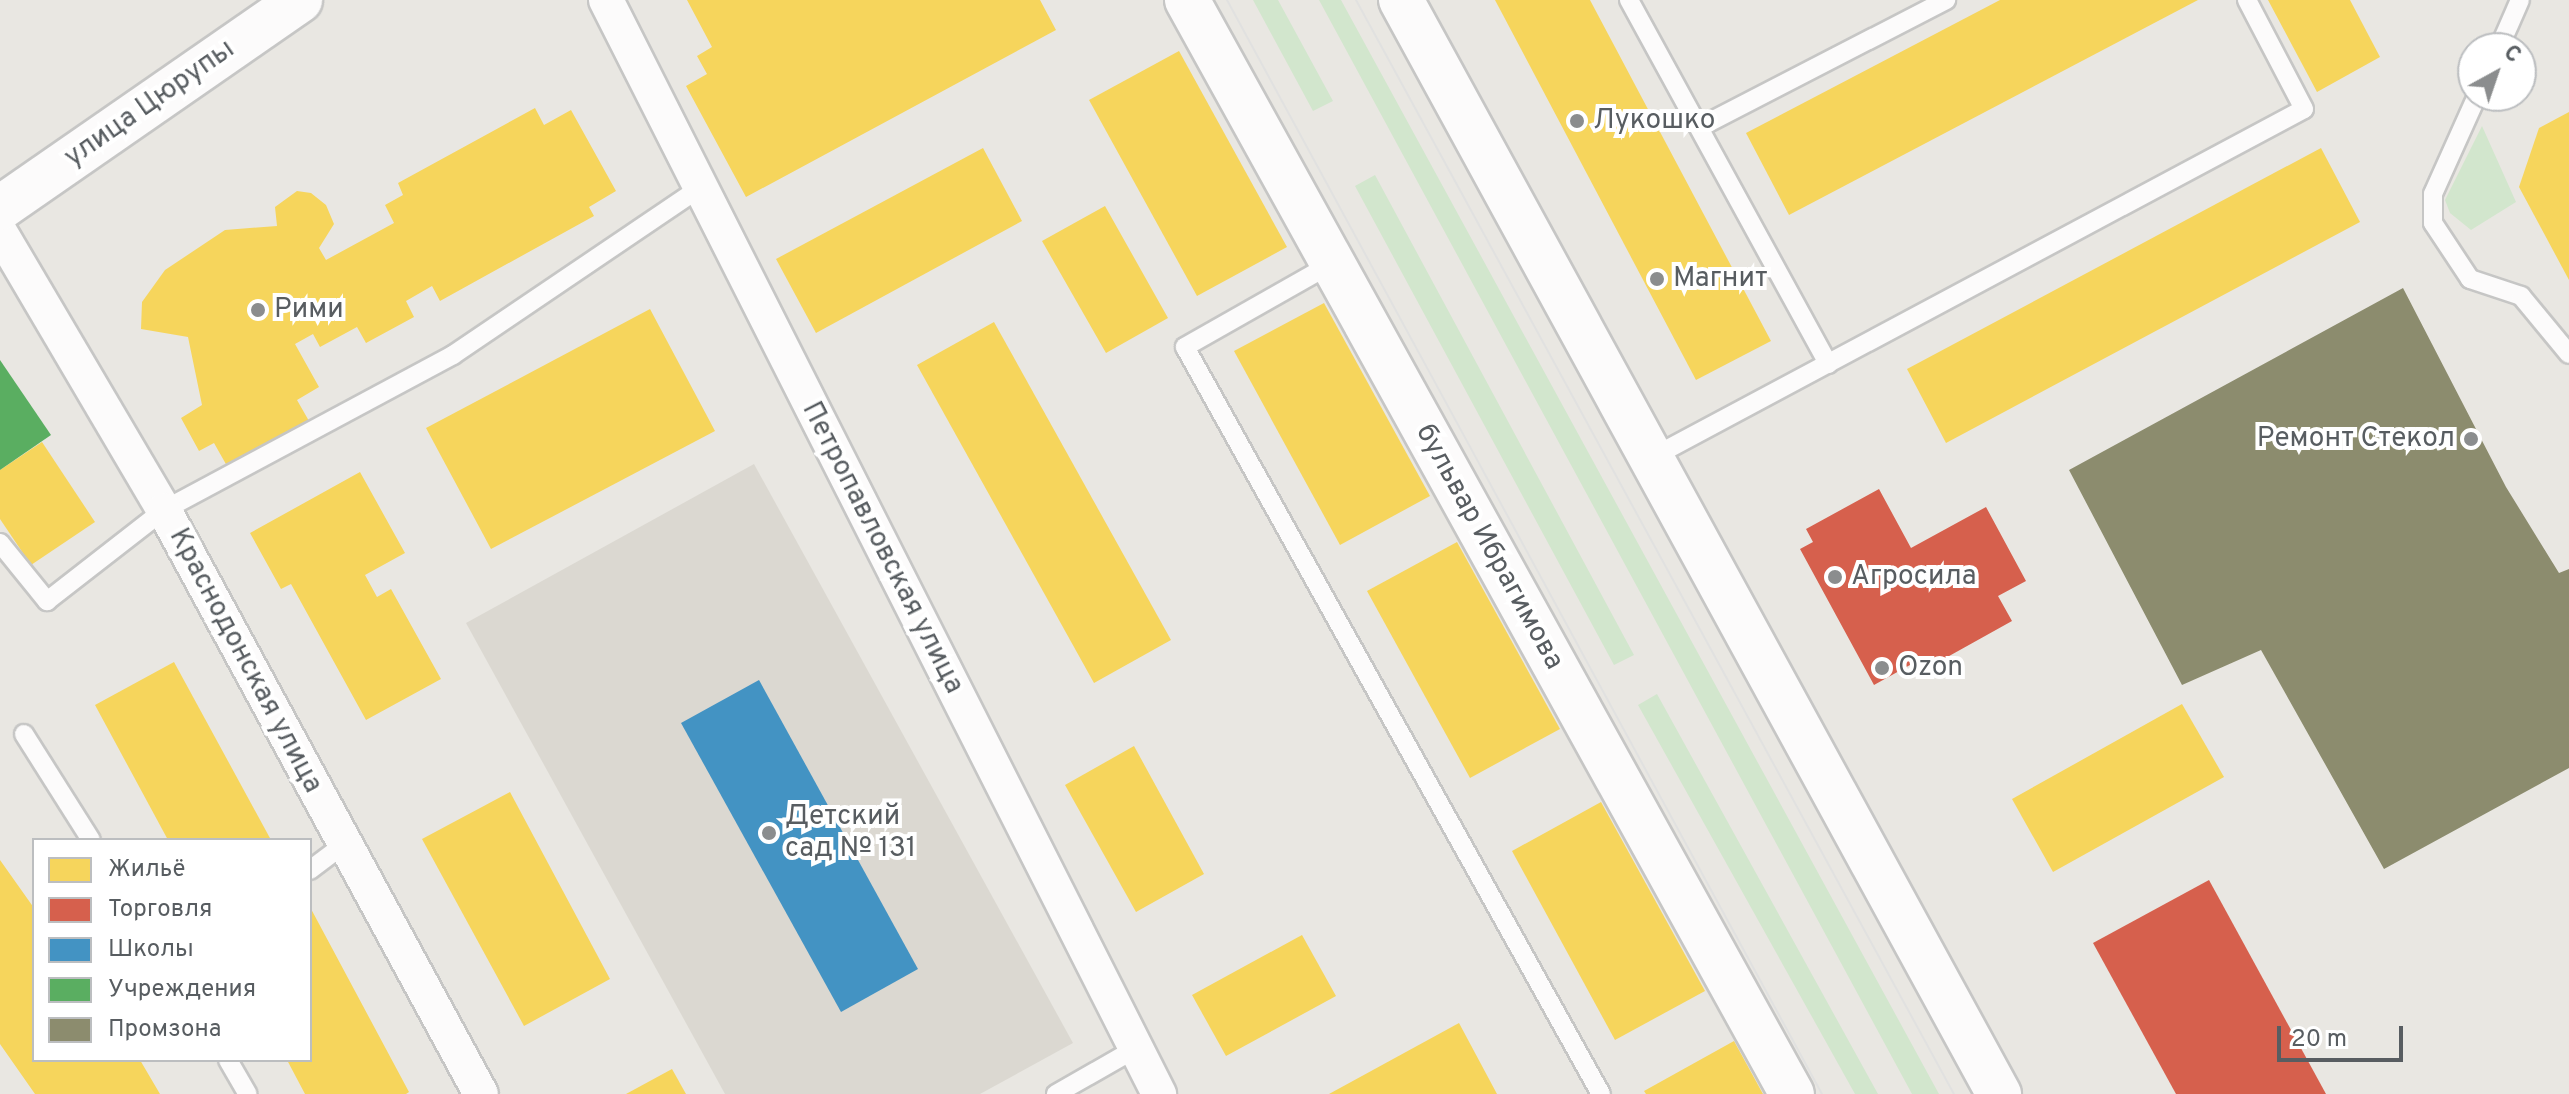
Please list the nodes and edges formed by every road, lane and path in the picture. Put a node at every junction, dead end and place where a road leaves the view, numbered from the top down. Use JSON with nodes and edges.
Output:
{"nodes":[{"id":1,"x":300,"y":0,"type":"edge"},
{"id":2,"x":606,"y":0,"type":"edge"},
{"id":3,"x":1187,"y":0,"type":"edge"},
{"id":4,"x":1401,"y":0,"type":"edge"},
{"id":5,"x":1629,"y":0,"type":"edge"},
{"id":6,"x":1946,"y":0,"type":"edge"},
{"id":7,"x":2247,"y":0,"type":"edge"},
{"id":8,"x":2520,"y":0,"type":"edge"},
{"id":9,"x":2506,"y":32,"type":"edge"},
{"id":10,"x":2470,"y":112,"type":"edge"},
{"id":11,"x":1700,"y":127,"type":"junction"},
{"id":12,"x":700,"y":188,"type":"junction"},
{"id":13,"x":0,"y":208,"type":"edge"},
{"id":14,"x":0,"y":232,"type":"edge"},
{"id":15,"x":1331,"y":264,"type":"junction"},
{"id":16,"x":2569,"y":354,"type":"edge"},
{"id":17,"x":1828,"y":364,"type":"junction"},
{"id":18,"x":1651,"y":458,"type":"junction"},
{"id":19,"x":164,"y":510,"type":"junction"},
{"id":20,"x":0,"y":543,"type":"edge"},
{"id":21,"x":24,"y":734,"type":"dead end"},
{"id":22,"x":90,"y":838,"type":"edge"},
{"id":23,"x":343,"y":845,"type":"junction"},
{"id":24,"x":312,"y":868,"type":"edge"},
{"id":25,"x":1135,"y":1049,"type":"junction"},
{"id":26,"x":229,"y":1062,"type":"edge"},
{"id":27,"x":248,"y":1094,"type":"edge"},
{"id":28,"x":481,"y":1094,"type":"edge"},
{"id":29,"x":1056,"y":1094,"type":"edge"},
{"id":30,"x":1159,"y":1094,"type":"edge"},
{"id":31,"x":1601,"y":1094,"type":"edge"},
{"id":32,"x":1792,"y":1094,"type":"edge"},
{"id":33,"x":1999,"y":1094,"type":"edge"}],
"edges":[{"from":1,"to":13,"type":"main road","name":"улица Цюрупы"},
{"from":2,"to":12,"type":"street","name":"Петропавловская улица"},
{"from":3,"to":15,"type":"main road","name":"бульвар Ибрагимова"},
{"from":4,"to":18,"type":"main road"},
{"from":5,"to":11,"type":"lane"},
{"from":6,"to":11,"type":"lane"},
{"from":7,"to":17,"type":"lane"},
{"from":8,"to":9,"type":"lane"},
{"from":10,"to":16,"type":"lane"},
{"from":11,"to":17,"type":"lane"},
{"from":12,"to":19,"type":"lane"},
{"from":12,"to":25,"type":"street","name":"Петропавловская улица"},
{"from":14,"to":19,"type":"street","name":"Краснодонская улица"},
{"from":15,"to":31,"type":"lane"},
{"from":15,"to":32,"type":"main road","name":"бульвар Ибрагимова"},
{"from":17,"to":18,"type":"lane"},
{"from":18,"to":33,"type":"main road"},
{"from":19,"to":20,"type":"lane"},
{"from":19,"to":23,"type":"street","name":"Краснодонская улица"},
{"from":21,"to":22,"type":"lane"},
{"from":23,"to":24,"type":"lane"},
{"from":23,"to":28,"type":"street","name":"Краснодонская улица"},
{"from":25,"to":29,"type":"lane"},
{"from":25,"to":30,"type":"street","name":"Петропавловская улица"},
{"from":26,"to":27,"type":"lane"}]}
